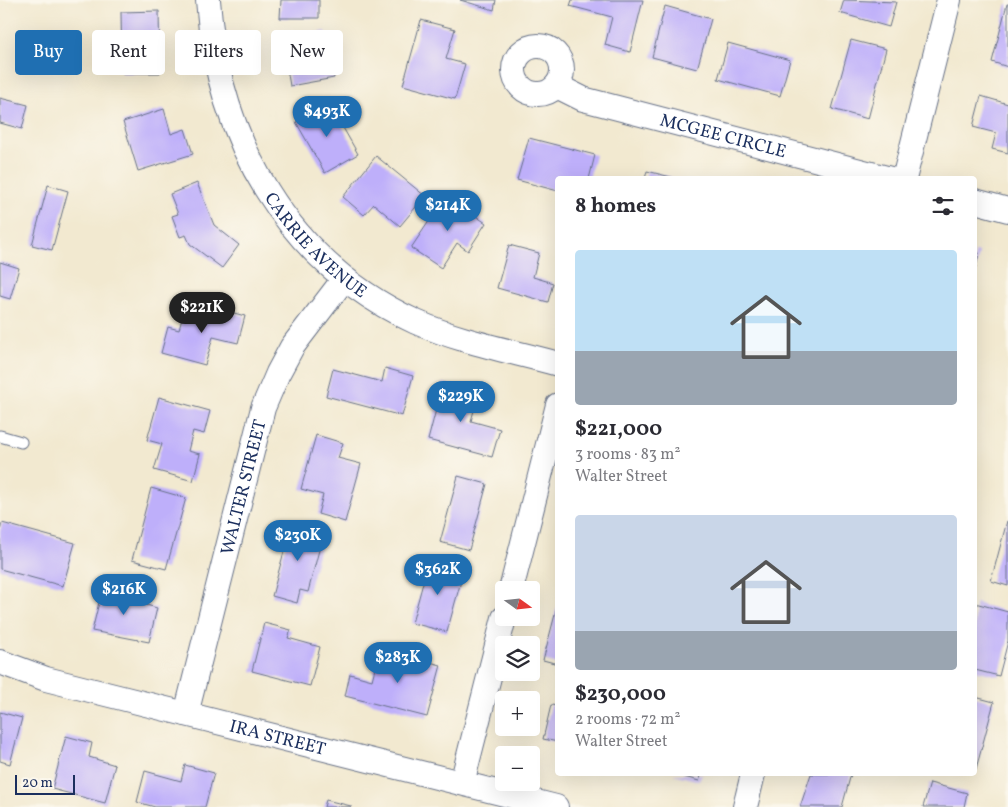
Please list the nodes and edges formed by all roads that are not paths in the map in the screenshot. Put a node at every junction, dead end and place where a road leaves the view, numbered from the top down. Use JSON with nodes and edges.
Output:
{"nodes":[{"id":1,"x":208,"y":0,"type":"edge"},
{"id":2,"x":949,"y":0,"type":"edge"},
{"id":3,"x":557,"y":86,"type":"dead end"},
{"id":4,"x":879,"y":176,"type":"edge"},
{"id":5,"x":905,"y":176,"type":"edge"},
{"id":6,"x":977,"y":202,"type":"edge"},
{"id":7,"x":1008,"y":210,"type":"edge"},
{"id":8,"x":344,"y":280,"type":"junction"},
{"id":9,"x":555,"y":363,"type":"edge"},
{"id":10,"x":555,"y":416,"type":"edge"},
{"id":11,"x":0,"y":436,"type":"edge"},
{"id":12,"x":21,"y":442,"type":"dead end"},
{"id":13,"x":513,"y":581,"type":"edge"},
{"id":14,"x":502,"y":626,"type":"edge"},
{"id":15,"x":0,"y":662,"type":"edge"},
{"id":16,"x":186,"y":714,"type":"junction"},
{"id":17,"x":753,"y":776,"type":"edge"},
{"id":18,"x":462,"y":782,"type":"junction"},
{"id":19,"x":556,"y":807,"type":"edge"},
{"id":20,"x":745,"y":807,"type":"edge"}],
"edges":[{"from":1,"to":8,"type":"street","name":"CARRIE AVENUE"},
{"from":2,"to":5,"type":"street"},
{"from":3,"to":4,"type":"street","name":"MCGEE CIRCLE"},
{"from":6,"to":7,"type":"street"},
{"from":8,"to":9,"type":"street","name":"CARRIE AVENUE"},
{"from":8,"to":16,"type":"street","name":"WALTER STREET"},
{"from":10,"to":13,"type":"street"},
{"from":11,"to":12,"type":"lane"},
{"from":14,"to":18,"type":"street"},
{"from":15,"to":16,"type":"street","name":"IRA STREET"},
{"from":16,"to":18,"type":"street","name":"IRA STREET"},
{"from":17,"to":20,"type":"street"},
{"from":18,"to":19,"type":"street","name":"IRA STREET"}]}
